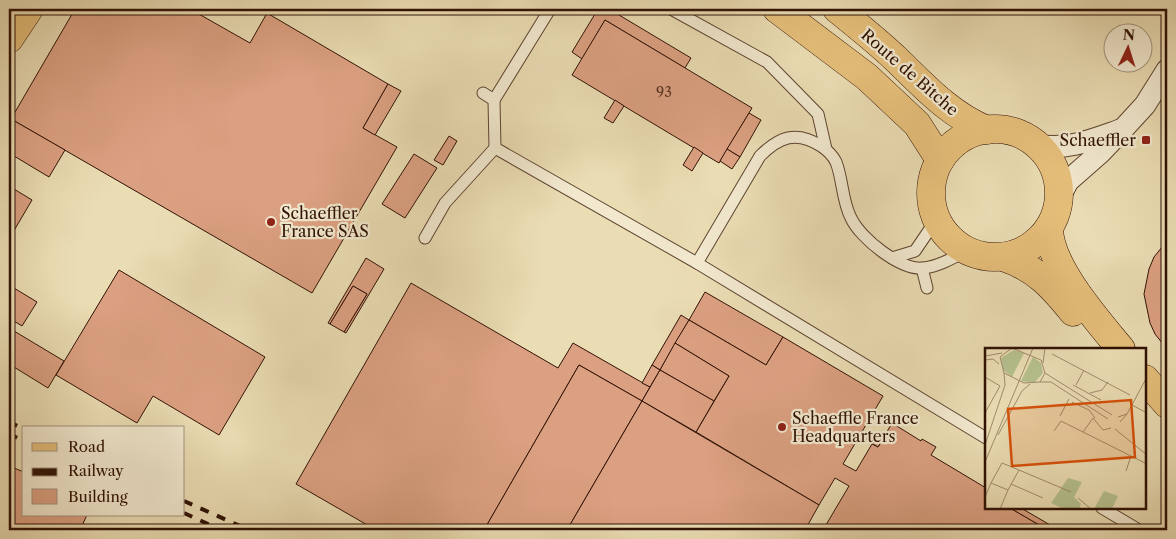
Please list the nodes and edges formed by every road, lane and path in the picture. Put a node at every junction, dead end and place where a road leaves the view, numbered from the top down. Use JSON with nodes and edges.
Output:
{"nodes":[{"id":1,"x":30,"y":9,"type":"edge"},
{"id":2,"x":550,"y":9,"type":"edge"},
{"id":3,"x":671,"y":9,"type":"edge"},
{"id":4,"x":776,"y":9,"type":"edge"},
{"id":5,"x":836,"y":9,"type":"edge"},
{"id":6,"x":9,"y":39,"type":"edge"},
{"id":7,"x":1167,"y":70,"type":"edge"},
{"id":8,"x":483,"y":93,"type":"dead end"},
{"id":9,"x":494,"y":100,"type":"junction"},
{"id":10,"x":1123,"y":129,"type":"junction"},
{"id":11,"x":987,"y":130,"type":"junction"},
{"id":12,"x":1037,"y":145,"type":"junction"},
{"id":13,"x":495,"y":148,"type":"junction"},
{"id":14,"x":826,"y":149,"type":"junction"},
{"id":15,"x":940,"y":160,"type":"junction"},
{"id":16,"x":1059,"y":198,"type":"junction"},
{"id":17,"x":936,"y":220,"type":"junction"},
{"id":18,"x":1049,"y":228,"type":"junction"},
{"id":19,"x":425,"y":238,"type":"dead end"},
{"id":20,"x":966,"y":251,"type":"junction"},
{"id":21,"x":1003,"y":257,"type":"junction"},
{"id":22,"x":892,"y":258,"type":"junction"},
{"id":23,"x":697,"y":263,"type":"junction"},
{"id":24,"x":922,"y":268,"type":"junction"},
{"id":25,"x":927,"y":288,"type":"dead end"},
{"id":26,"x":1101,"y":348,"type":"edge"},
{"id":27,"x":1120,"y":348,"type":"edge"},
{"id":28,"x":1146,"y":380,"type":"edge"},
{"id":29,"x":1146,"y":399,"type":"edge"},
{"id":30,"x":1167,"y":404,"type":"edge"},
{"id":31,"x":1167,"y":422,"type":"edge"},
{"id":32,"x":985,"y":437,"type":"edge"},
{"id":33,"x":1104,"y":509,"type":"edge"},
{"id":34,"x":1137,"y":530,"type":"edge"}],
"edges":[{"from":1,"to":6,"type":"main road"},
{"from":2,"to":9,"type":"lane"},
{"from":3,"to":14,"type":"lane"},
{"from":4,"to":15,"type":"main road","name":"Route de Bitche"},
{"from":5,"to":11,"type":"main road","name":"Route de Bitche"},
{"from":7,"to":10,"type":"street"},
{"from":8,"to":9,"type":"lane"},
{"from":9,"to":13,"type":"lane"},
{"from":10,"to":12,"type":"street"},
{"from":10,"to":16,"type":"street"},
{"from":11,"to":12,"type":"main road"},
{"from":11,"to":15,"type":"main road"},
{"from":12,"to":16,"type":"main road"},
{"from":13,"to":19,"type":"lane"},
{"from":13,"to":23,"type":"lane"},
{"from":14,"to":22,"type":"lane"},
{"from":14,"to":23,"type":"lane"},
{"from":15,"to":17,"type":"main road"},
{"from":16,"to":18,"type":"main road"},
{"from":17,"to":20,"type":"main road"},
{"from":17,"to":22,"type":"lane"},
{"from":18,"to":21,"type":"main road"},
{"from":18,"to":27,"type":"main road"},
{"from":20,"to":21,"type":"main road"},
{"from":20,"to":24,"type":"lane"},
{"from":21,"to":26,"type":"main road"},
{"from":22,"to":24,"type":"lane"},
{"from":23,"to":32,"type":"lane"},
{"from":24,"to":25,"type":"lane"},
{"from":28,"to":30,"type":"main road"},
{"from":29,"to":31,"type":"main road"},
{"from":33,"to":34,"type":"lane"}]}
